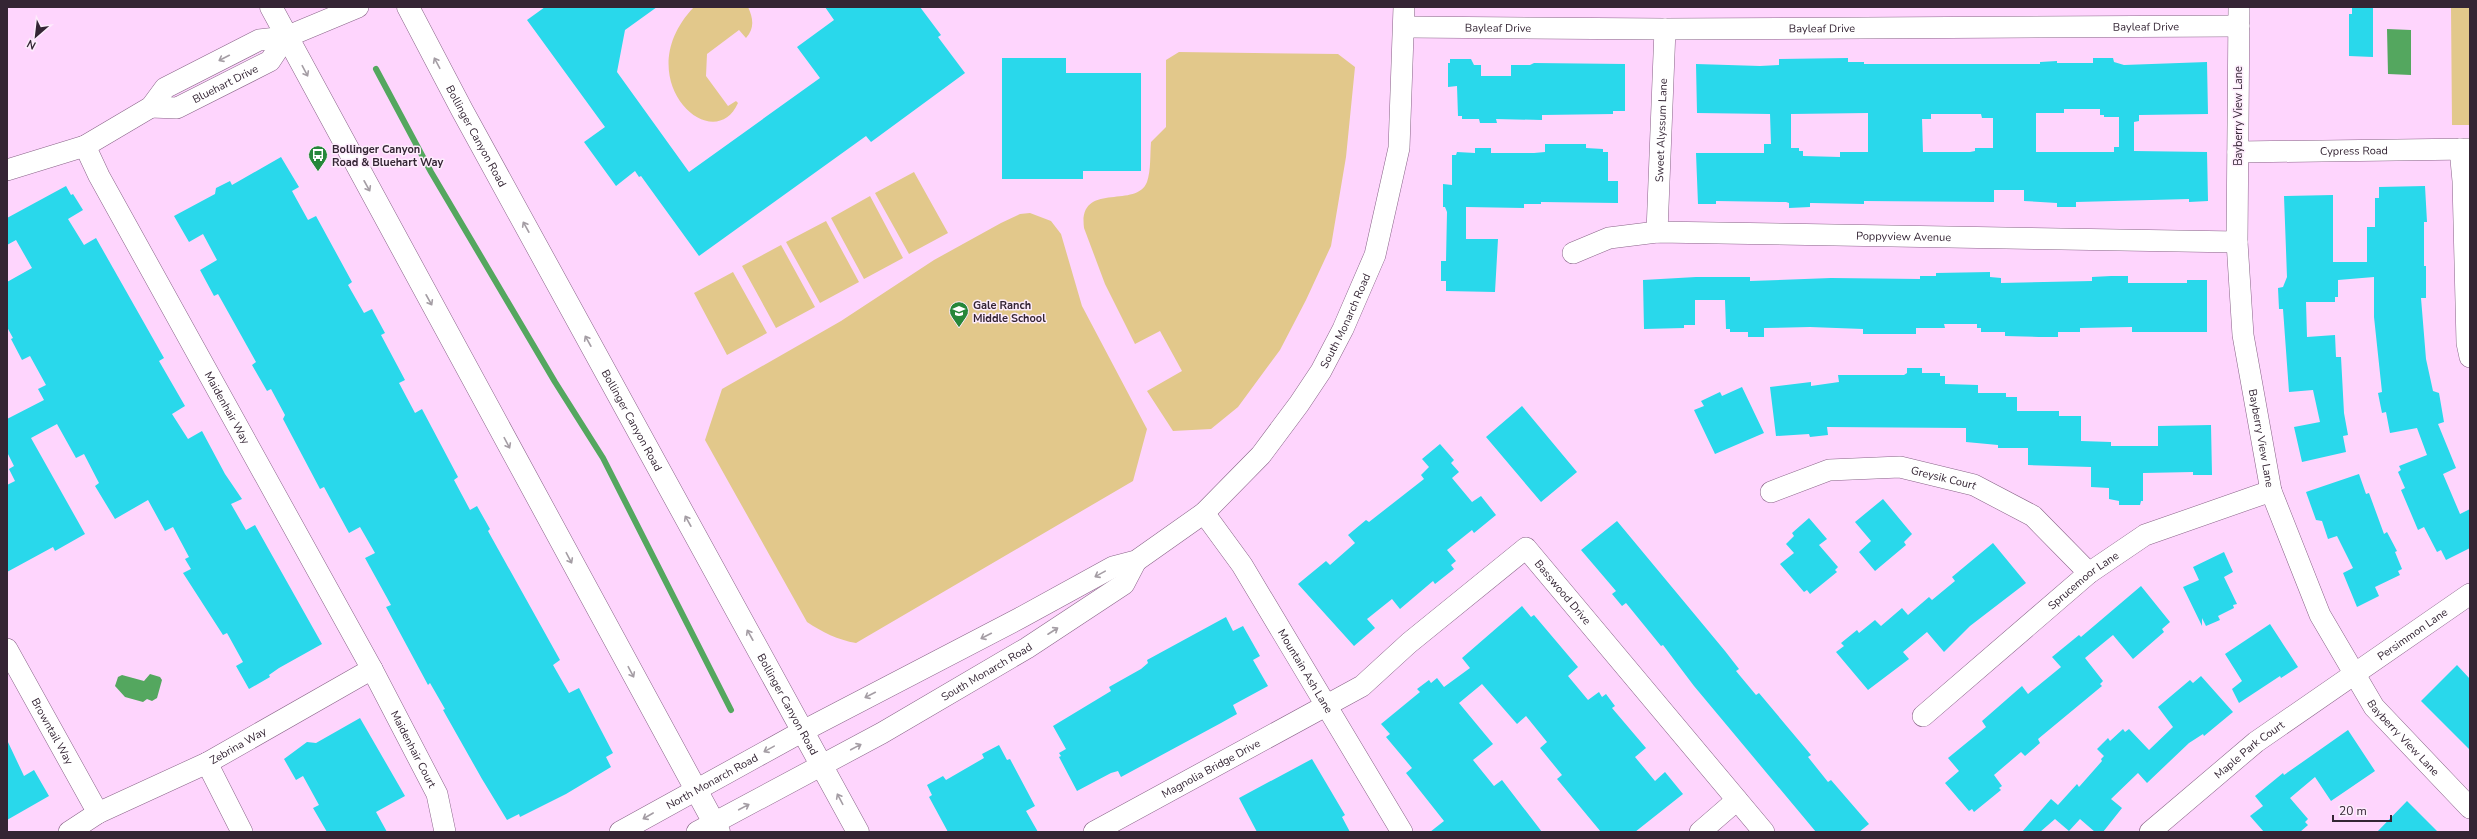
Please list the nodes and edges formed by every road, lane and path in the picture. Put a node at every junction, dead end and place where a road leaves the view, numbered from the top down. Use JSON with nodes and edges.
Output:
{"nodes":[{"id":1,"x":271,"y":7,"type":"edge"},
{"id":2,"x":358,"y":7,"type":"edge"},
{"id":3,"x":408,"y":7,"type":"edge"},
{"id":4,"x":1405,"y":17,"type":"edge"},
{"id":5,"x":2239,"y":17,"type":"edge"},
{"id":6,"x":1665,"y":29,"type":"junction"},
{"id":7,"x":286,"y":37,"type":"junction"},
{"id":8,"x":84,"y":146,"type":"junction"},
{"id":9,"x":2465,"y":149,"type":"edge"},
{"id":10,"x":2238,"y":152,"type":"junction"},
{"id":11,"x":7,"y":170,"type":"edge"},
{"id":12,"x":1656,"y":232,"type":"junction"},
{"id":13,"x":2238,"y":242,"type":"junction"},
{"id":14,"x":1573,"y":253,"type":"dead end"},
{"id":15,"x":2470,"y":357,"type":"edge"},
{"id":16,"x":2271,"y":491,"type":"junction"},
{"id":17,"x":1771,"y":492,"type":"dead end"},
{"id":18,"x":1204,"y":513,"type":"junction"},
{"id":19,"x":1136,"y":561,"type":"junction"},
{"id":20,"x":2089,"y":573,"type":"junction"},
{"id":21,"x":2470,"y":594,"type":"edge"},
{"id":22,"x":7,"y":649,"type":"edge"},
{"id":23,"x":372,"y":669,"type":"junction"},
{"id":24,"x":2354,"y":674,"type":"junction"},
{"id":25,"x":1326,"y":705,"type":"junction"},
{"id":26,"x":1923,"y":716,"type":"dead end"},
{"id":27,"x":803,"y":731,"type":"junction"},
{"id":28,"x":207,"y":762,"type":"junction"},
{"id":29,"x":822,"y":765,"type":"junction"},
{"id":30,"x":695,"y":790,"type":"junction"},
{"id":31,"x":1737,"y":800,"type":"junction"},
{"id":32,"x":2470,"y":808,"type":"edge"},
{"id":33,"x":98,"y":813,"type":"junction"},
{"id":34,"x":710,"y":829,"type":"edge"},
{"id":35,"x":69,"y":832,"type":"edge"},
{"id":36,"x":242,"y":832,"type":"edge"},
{"id":37,"x":445,"y":832,"type":"edge"},
{"id":38,"x":620,"y":832,"type":"edge"},
{"id":39,"x":858,"y":832,"type":"edge"},
{"id":40,"x":1094,"y":832,"type":"edge"},
{"id":41,"x":1402,"y":832,"type":"edge"},
{"id":42,"x":1700,"y":832,"type":"edge"},
{"id":43,"x":1764,"y":832,"type":"edge"},
{"id":44,"x":2150,"y":832,"type":"edge"}],
"edges":[{"from":1,"to":7,"type":"main road"},
{"from":2,"to":7,"type":"street"},
{"from":27,"to":3,"type":"main road","name":"Bollinger Canyon Road","one_way":true},
{"from":4,"to":6,"type":"street","name":"Bayleaf Drive"},
{"from":4,"to":18,"type":"street","name":"South Monarch Road"},
{"from":5,"to":6,"type":"street","name":"Bayleaf Drive"},
{"from":5,"to":10,"type":"street","name":"Bayberry View Lane"},
{"from":6,"to":12,"type":"street","name":"Sweet Alyssum Lane"},
{"from":7,"to":8,"type":"street"},
{"from":7,"to":30,"type":"main road","one_way":true},
{"from":8,"to":11,"type":"street"},
{"from":8,"to":23,"type":"street","name":"Maidenhair Way"},
{"from":9,"to":10,"type":"street","name":"Cypress Road"},
{"from":9,"to":15,"type":"street"},
{"from":10,"to":13,"type":"street","name":"Bayberry View Lane"},
{"from":12,"to":13,"type":"street","name":"Poppyview Avenue"},
{"from":12,"to":14,"type":"street","name":"Poppyview Avenue"},
{"from":13,"to":16,"type":"street","name":"Bayberry View Lane"},
{"from":16,"to":20,"type":"street","name":"Sprucemoor Lane"},
{"from":16,"to":24,"type":"street","name":"Bayberry View Lane"},
{"from":17,"to":20,"type":"street","name":"Greysik Court"},
{"from":18,"to":19,"type":"street","name":"South Monarch Road"},
{"from":18,"to":25,"type":"street","name":"Mountain Ash Lane"},
{"from":19,"to":27,"type":"street","name":"South Monarch Road","one_way":true},
{"from":29,"to":19,"type":"street","name":"South Monarch Road","one_way":true},
{"from":20,"to":26,"type":"street","name":"Sprucemoor Lane"},
{"from":21,"to":24,"type":"street","name":"Persimmon Lane"},
{"from":22,"to":33,"type":"street","name":"Browntail Way"},
{"from":23,"to":28,"type":"street","name":"Zebrina Way"},
{"from":23,"to":37,"type":"street","name":"Maidenhair Court"},
{"from":24,"to":32,"type":"street","name":"Bayberry View Lane"},
{"from":24,"to":44,"type":"street","name":"Maple Park Court"},
{"from":25,"to":31,"type":"street","name":"Basswood Drive"},
{"from":25,"to":40,"type":"street","name":"Magnolia Bridge Drive"},
{"from":25,"to":41,"type":"street","name":"Mountain Ash Lane"},
{"from":27,"to":29,"type":"main road","name":"Bollinger Canyon Road"},
{"from":27,"to":30,"type":"street","name":"North Monarch Road","one_way":true},
{"from":28,"to":33,"type":"street","name":"Zebrina Way"},
{"from":28,"to":36,"type":"street"},
{"from":34,"to":29,"type":"street","one_way":true},
{"from":39,"to":29,"type":"main road","name":"Bollinger Canyon Road","one_way":true},
{"from":30,"to":34,"type":"main road"},
{"from":30,"to":38,"type":"street","name":"North Monarch Road","one_way":true},
{"from":31,"to":42,"type":"street"},
{"from":31,"to":43,"type":"street","name":"Basswood Drive"},
{"from":33,"to":35,"type":"street","name":"Zebrina Way"}]}
